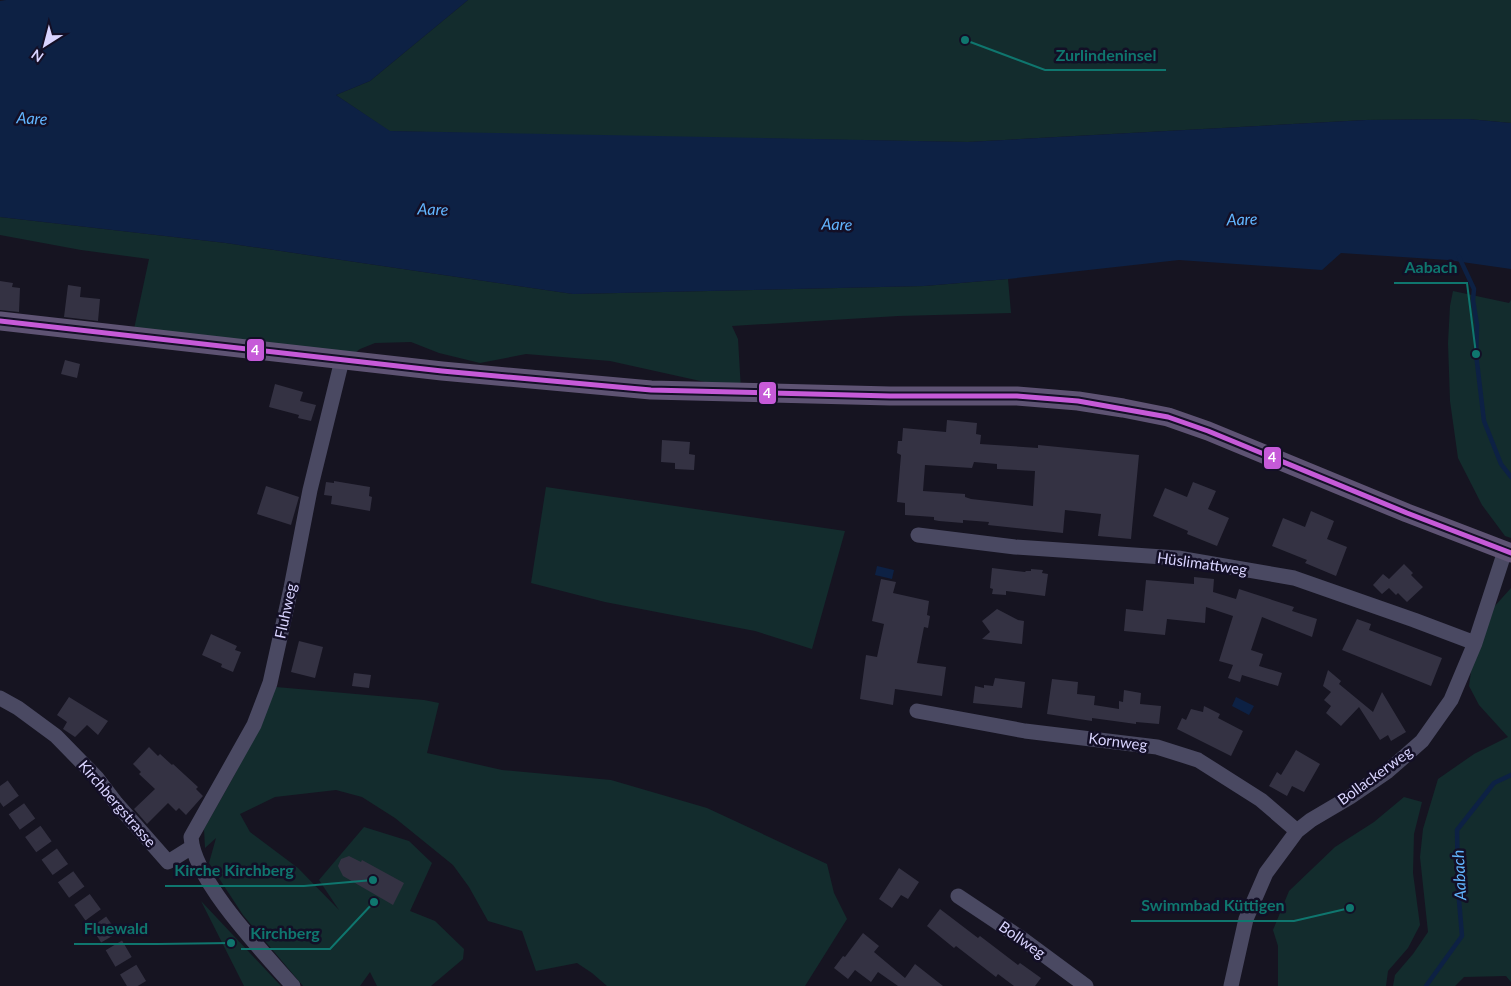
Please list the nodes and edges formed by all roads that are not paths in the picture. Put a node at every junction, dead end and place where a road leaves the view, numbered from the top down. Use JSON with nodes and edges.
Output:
{"nodes":[{"id":1,"x":0,"y":321,"type":"edge"},
{"id":2,"x":342,"y":360,"type":"junction"},
{"id":3,"x":918,"y":535,"type":"dead end"},
{"id":4,"x":1508,"y":552,"type":"edge"},
{"id":5,"x":1475,"y":644,"type":"junction"},
{"id":6,"x":0,"y":698,"type":"edge"},
{"id":7,"x":917,"y":712,"type":"dead end"},
{"id":8,"x":1297,"y":831,"type":"junction"},
{"id":9,"x":192,"y":847,"type":"junction"},
{"id":10,"x":958,"y":896,"type":"dead end"},
{"id":11,"x":294,"y":986,"type":"edge"},
{"id":12,"x":1086,"y":986,"type":"edge"},
{"id":13,"x":1231,"y":986,"type":"edge"}],
"edges":[{"from":1,"to":2,"type":"main road"},
{"from":2,"to":4,"type":"main road"},
{"from":2,"to":9,"type":"street","name":"Fluhweg"},
{"from":3,"to":5,"type":"street","name":"Hüslimattweg"},
{"from":4,"to":5,"type":"street","name":"Bollackerweg"},
{"from":5,"to":8,"type":"street","name":"Bollackerweg"},
{"from":6,"to":9,"type":"street","name":"Kirchbergstrasse"},
{"from":7,"to":8,"type":"street","name":"Kornweg"},
{"from":8,"to":13,"type":"street","name":"Bollackerweg"},
{"from":9,"to":11,"type":"street"},
{"from":10,"to":12,"type":"street","name":"Bollweg"}]}
